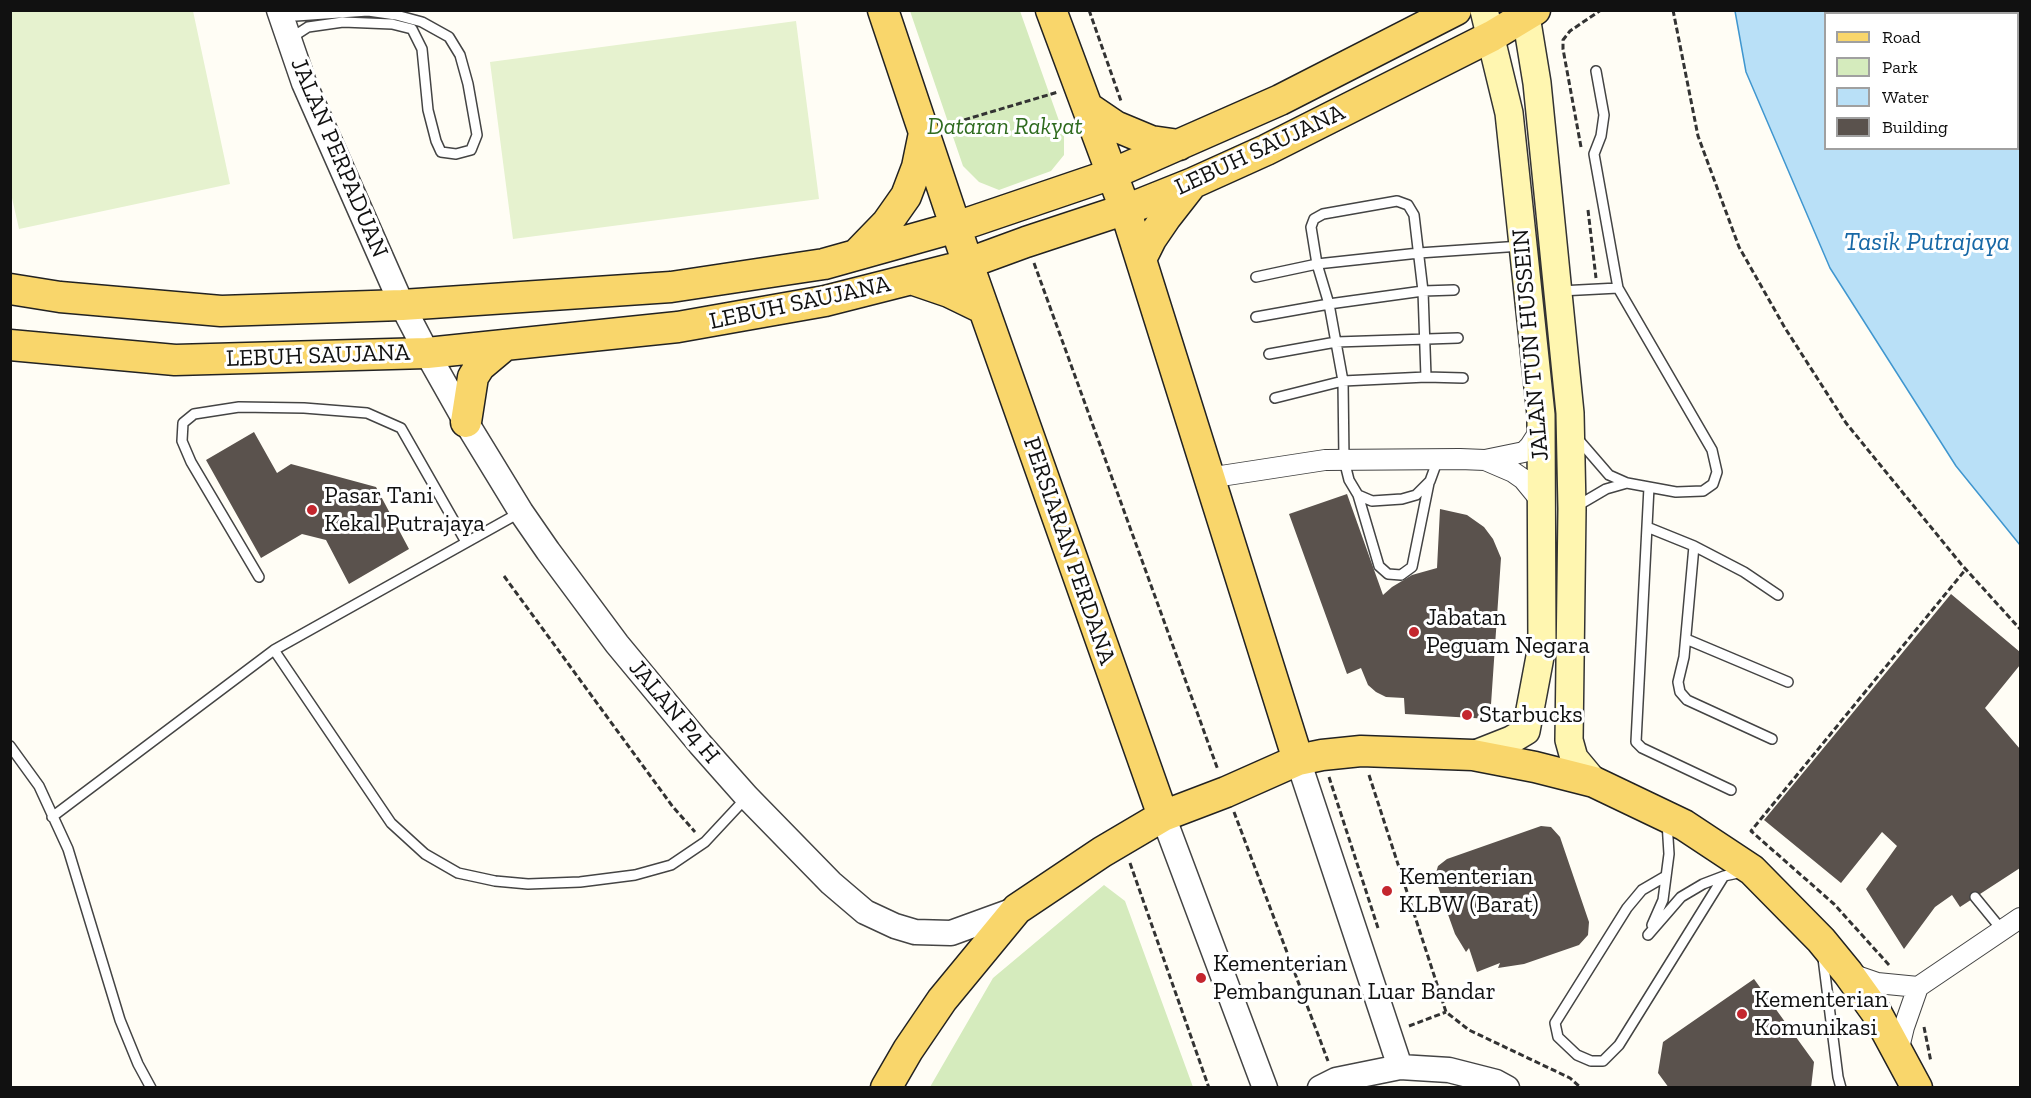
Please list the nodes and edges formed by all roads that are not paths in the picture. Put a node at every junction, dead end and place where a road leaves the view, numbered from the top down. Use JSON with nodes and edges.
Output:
{"nodes":[{"id":1,"x":279,"y":10,"type":"edge"},
{"id":2,"x":289,"y":10,"type":"edge"},
{"id":3,"x":882,"y":10,"type":"edge"},
{"id":4,"x":1051,"y":10,"type":"edge"},
{"id":5,"x":1456,"y":10,"type":"edge"},
{"id":6,"x":1529,"y":12,"type":"edge"},
{"id":7,"x":1488,"y":23,"type":"edge"},
{"id":8,"x":290,"y":39,"type":"junction"},
{"id":9,"x":1596,"y":70,"type":"dead end"},
{"id":10,"x":1083,"y":96,"type":"junction"},
{"id":11,"x":924,"y":133,"type":"junction"},
{"id":12,"x":1179,"y":145,"type":"junction"},
{"id":13,"x":1112,"y":174,"type":"junction"},
{"id":14,"x":1193,"y":183,"type":"junction"},
{"id":15,"x":1125,"y":209,"type":"junction"},
{"id":16,"x":956,"y":227,"type":"junction"},
{"id":17,"x":1523,"y":246,"type":"junction"},
{"id":18,"x":1419,"y":253,"type":"junction"},
{"id":19,"x":856,"y":255,"type":"junction"},
{"id":20,"x":1141,"y":259,"type":"junction"},
{"id":21,"x":968,"y":264,"type":"junction"},
{"id":22,"x":1317,"y":264,"type":"junction"},
{"id":23,"x":1256,"y":277,"type":"dead end"},
{"id":24,"x":911,"y":279,"type":"junction"},
{"id":25,"x":1618,"y":288,"type":"junction"},
{"id":26,"x":10,"y":289,"type":"edge"},
{"id":27,"x":1454,"y":290,"type":"dead end"},
{"id":28,"x":1423,"y":291,"type":"junction"},
{"id":29,"x":1558,"y":291,"type":"junction"},
{"id":30,"x":1329,"y":304,"type":"junction"},
{"id":31,"x":402,"y":305,"type":"junction"},
{"id":32,"x":984,"y":309,"type":"junction"},
{"id":33,"x":1256,"y":317,"type":"dead end"},
{"id":34,"x":1458,"y":338,"type":"dead end"},
{"id":35,"x":1424,"y":339,"type":"junction"},
{"id":36,"x":1336,"y":342,"type":"junction"},
{"id":37,"x":10,"y":345,"type":"edge"},
{"id":38,"x":505,"y":345,"type":"junction"},
{"id":39,"x":427,"y":353,"type":"junction"},
{"id":40,"x":1269,"y":354,"type":"dead end"},
{"id":41,"x":1426,"y":377,"type":"junction"},
{"id":42,"x":1463,"y":378,"type":"dead end"},
{"id":43,"x":1343,"y":381,"type":"junction"},
{"id":44,"x":1275,"y":398,"type":"dead end"},
{"id":45,"x":466,"y":422,"type":"junction"},
{"id":46,"x":1541,"y":429,"type":"junction"},
{"id":47,"x":1570,"y":430,"type":"junction"},
{"id":48,"x":1438,"y":459,"type":"junction"},
{"id":49,"x":1344,"y":460,"type":"junction"},
{"id":50,"x":1485,"y":460,"type":"junction"},
{"id":51,"x":1208,"y":478,"type":"junction"},
{"id":52,"x":1430,"y":481,"type":"junction"},
{"id":53,"x":1627,"y":483,"type":"junction"},
{"id":54,"x":1650,"y":487,"type":"junction"},
{"id":55,"x":1358,"y":495,"type":"junction"},
{"id":56,"x":1541,"y":501,"type":"junction"},
{"id":57,"x":1572,"y":509,"type":"junction"},
{"id":58,"x":521,"y":512,"type":"junction"},
{"id":59,"x":1647,"y":527,"type":"junction"},
{"id":60,"x":466,"y":542,"type":"junction"},
{"id":61,"x":1694,"y":546,"type":"junction"},
{"id":62,"x":259,"y":577,"type":"dead end"},
{"id":63,"x":1778,"y":595,"type":"dead end"},
{"id":64,"x":1686,"y":639,"type":"junction"},
{"id":65,"x":274,"y":650,"type":"junction"},
{"id":66,"x":1788,"y":682,"type":"dead end"},
{"id":67,"x":1772,"y":739,"type":"dead end"},
{"id":68,"x":10,"y":746,"type":"edge"},
{"id":69,"x":1473,"y":755,"type":"junction"},
{"id":70,"x":1298,"y":760,"type":"junction"},
{"id":71,"x":1594,"y":782,"type":"junction"},
{"id":72,"x":1731,"y":790,"type":"dead end"},
{"id":73,"x":747,"y":797,"type":"junction"},
{"id":74,"x":1163,"y":816,"type":"junction"},
{"id":75,"x":52,"y":817,"type":"junction"},
{"id":76,"x":1667,"y":817,"type":"junction"},
{"id":77,"x":1738,"y":873,"type":"junction"},
{"id":78,"x":1666,"y":876,"type":"junction"},
{"id":79,"x":1975,"y":897,"type":"dead end"},
{"id":80,"x":1017,"y":909,"type":"junction"},
{"id":81,"x":2020,"y":918,"type":"edge"},
{"id":82,"x":2002,"y":930,"type":"junction"},
{"id":83,"x":1821,"y":940,"type":"junction"},
{"id":84,"x":1848,"y":973,"type":"junction"},
{"id":85,"x":1918,"y":987,"type":"junction"},
{"id":86,"x":1898,"y":1052,"type":"junction"},
{"id":87,"x":1401,"y":1067,"type":"junction"},
{"id":88,"x":1328,"y":1084,"type":"edge"},
{"id":89,"x":151,"y":1088,"type":"edge"},
{"id":90,"x":886,"y":1088,"type":"edge"},
{"id":91,"x":1265,"y":1088,"type":"edge"},
{"id":92,"x":1507,"y":1088,"type":"edge"},
{"id":93,"x":1841,"y":1088,"type":"edge"},
{"id":94,"x":1917,"y":1088,"type":"edge"}],
"edges":[{"from":1,"to":8,"type":"street","name":"JALAN PERPADUAN"},
{"from":2,"to":8,"type":"lane"},
{"from":3,"to":11,"type":"main road","name":"PERSIARAN PERDANA"},
{"from":4,"to":10,"type":"main road"},
{"from":5,"to":12,"type":"main road","name":"LEBUH SAUJANA"},
{"from":6,"to":7,"type":"main road","name":"LEBUH SAUJANA"},
{"from":6,"to":29,"type":"main road","name":"JALAN TUN HUSSEIN"},
{"from":7,"to":14,"type":"main road","name":"LEBUH SAUJANA"},
{"from":7,"to":17,"type":"main road","name":"JALAN TUN HUSSEIN"},
{"from":8,"to":31,"type":"street","name":"JALAN PERPADUAN"},
{"from":9,"to":25,"type":"lane"},
{"from":10,"to":12,"type":"main road"},
{"from":10,"to":13,"type":"main road"},
{"from":11,"to":16,"type":"main road","name":"PERSIARAN PERDANA"},
{"from":11,"to":19,"type":"main road"},
{"from":12,"to":13,"type":"main road","name":"LEBUH SAUJANA"},
{"from":13,"to":15,"type":"main road"},
{"from":13,"to":16,"type":"main road","name":"LEBUH SAUJANA"},
{"from":14,"to":15,"type":"main road","name":"LEBUH SAUJANA"},
{"from":14,"to":20,"type":"main road"},
{"from":15,"to":20,"type":"main road"},
{"from":15,"to":21,"type":"main road","name":"LEBUH SAUJANA"},
{"from":16,"to":19,"type":"main road","name":"LEBUH SAUJANA"},
{"from":16,"to":21,"type":"main road","name":"PERSIARAN PERDANA"},
{"from":17,"to":18,"type":"lane"},
{"from":17,"to":46,"type":"main road","name":"JALAN TUN HUSSEIN"},
{"from":18,"to":22,"type":"lane"},
{"from":18,"to":22,"type":"lane"},
{"from":18,"to":28,"type":"lane"},
{"from":19,"to":31,"type":"main road","name":"LEBUH SAUJANA"},
{"from":20,"to":51,"type":"main road"},
{"from":21,"to":24,"type":"main road","name":"LEBUH SAUJANA"},
{"from":21,"to":32,"type":"main road","name":"PERSIARAN PERDANA"},
{"from":22,"to":23,"type":"lane"},
{"from":22,"to":30,"type":"lane"},
{"from":24,"to":32,"type":"main road"},
{"from":24,"to":38,"type":"main road","name":"LEBUH SAUJANA"},
{"from":25,"to":29,"type":"lane"},
{"from":25,"to":54,"type":"lane"},
{"from":26,"to":31,"type":"main road","name":"LEBUH SAUJANA"},
{"from":27,"to":28,"type":"lane"},
{"from":28,"to":30,"type":"lane"},
{"from":28,"to":35,"type":"lane"},
{"from":29,"to":47,"type":"main road","name":"JALAN TUN HUSSEIN"},
{"from":30,"to":33,"type":"lane"},
{"from":30,"to":36,"type":"lane"},
{"from":31,"to":39,"type":"street","name":"JALAN PERPADUAN"},
{"from":32,"to":74,"type":"main road","name":"PERSIARAN PERDANA"},
{"from":34,"to":35,"type":"lane"},
{"from":35,"to":36,"type":"lane"},
{"from":35,"to":41,"type":"lane"},
{"from":36,"to":40,"type":"lane"},
{"from":36,"to":43,"type":"lane"},
{"from":37,"to":39,"type":"main road","name":"LEBUH SAUJANA"},
{"from":38,"to":39,"type":"main road","name":"LEBUH SAUJANA"},
{"from":38,"to":45,"type":"main road"},
{"from":39,"to":45,"type":"street","name":"JALAN P4 H"},
{"from":41,"to":42,"type":"lane"},
{"from":41,"to":43,"type":"lane"},
{"from":43,"to":44,"type":"lane"},
{"from":43,"to":49,"type":"lane"},
{"from":45,"to":58,"type":"street","name":"JALAN P4 H"},
{"from":46,"to":50,"type":"street"},
{"from":46,"to":56,"type":"main road","name":"JALAN TUN HUSSEIN"},
{"from":47,"to":53,"type":"lane"},
{"from":47,"to":57,"type":"main road","name":"JALAN TUN HUSSEIN"},
{"from":48,"to":49,"type":"street"},
{"from":48,"to":50,"type":"street"},
{"from":48,"to":52,"type":"lane"},
{"from":49,"to":51,"type":"street"},
{"from":49,"to":55,"type":"lane"},
{"from":50,"to":56,"type":"street"},
{"from":51,"to":70,"type":"main road"},
{"from":52,"to":55,"type":"lane"},
{"from":52,"to":55,"type":"lane"},
{"from":53,"to":54,"type":"lane"},
{"from":53,"to":57,"type":"lane"},
{"from":54,"to":59,"type":"lane"},
{"from":56,"to":69,"type":"main road","name":"JALAN TUN HUSSEIN"},
{"from":57,"to":71,"type":"main road","name":"JALAN TUN HUSSEIN"},
{"from":58,"to":60,"type":"lane"},
{"from":58,"to":73,"type":"street","name":"JALAN P4 H"},
{"from":59,"to":61,"type":"lane"},
{"from":59,"to":72,"type":"lane"},
{"from":60,"to":62,"type":"lane"},
{"from":60,"to":65,"type":"lane"},
{"from":61,"to":63,"type":"lane"},
{"from":61,"to":64,"type":"lane"},
{"from":64,"to":66,"type":"lane"},
{"from":64,"to":67,"type":"lane"},
{"from":65,"to":73,"type":"lane"},
{"from":65,"to":75,"type":"lane"},
{"from":68,"to":75,"type":"lane"},
{"from":69,"to":70,"type":"main road"},
{"from":69,"to":71,"type":"main road"},
{"from":70,"to":74,"type":"main road"},
{"from":70,"to":87,"type":"street"},
{"from":71,"to":76,"type":"main road"},
{"from":73,"to":80,"type":"street","name":"JALAN P4 H"},
{"from":74,"to":80,"type":"main road"},
{"from":74,"to":91,"type":"street","name":"PERSIARAN PERDANA"},
{"from":75,"to":89,"type":"lane"},
{"from":76,"to":77,"type":"main road"},
{"from":76,"to":78,"type":"lane"},
{"from":77,"to":78,"type":"lane"},
{"from":77,"to":78,"type":"lane"},
{"from":77,"to":83,"type":"main road"},
{"from":79,"to":82,"type":"lane"},
{"from":80,"to":90,"type":"main road"},
{"from":81,"to":82,"type":"street"},
{"from":82,"to":85,"type":"street"},
{"from":83,"to":84,"type":"main road"},
{"from":83,"to":93,"type":"lane"},
{"from":84,"to":85,"type":"street"},
{"from":84,"to":86,"type":"main road"},
{"from":85,"to":86,"type":"street"},
{"from":86,"to":94,"type":"main road"},
{"from":87,"to":88,"type":"street"},
{"from":87,"to":92,"type":"street"}]}
